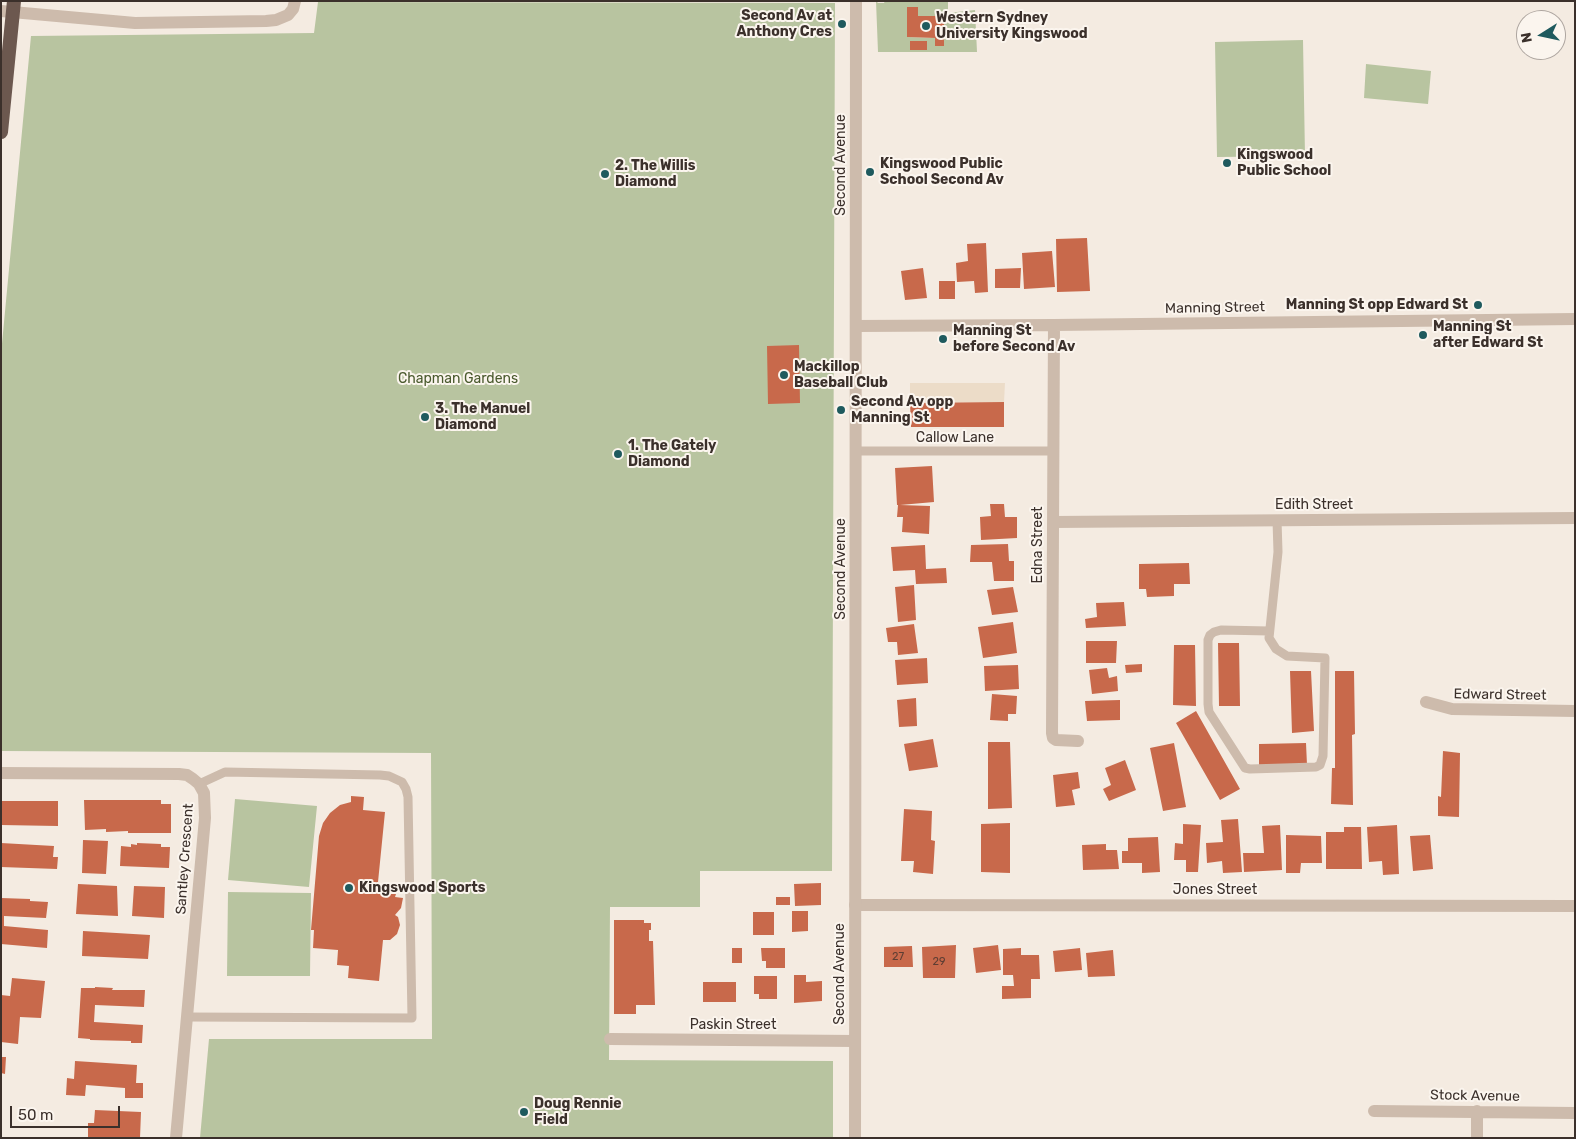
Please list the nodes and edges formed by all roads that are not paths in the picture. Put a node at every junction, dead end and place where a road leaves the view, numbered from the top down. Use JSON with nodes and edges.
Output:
{"nodes":[{"id":1,"x":295,"y":1,"type":"edge"},
{"id":2,"x":856,"y":1,"type":"edge"},
{"id":3,"x":10,"y":8,"type":"edge"},
{"id":4,"x":1,"y":132,"type":"edge"},
{"id":5,"x":1575,"y":319,"type":"edge"},
{"id":6,"x":856,"y":326,"type":"junction"},
{"id":7,"x":1054,"y":326,"type":"junction"},
{"id":8,"x":856,"y":451,"type":"junction"},
{"id":9,"x":1054,"y":451,"type":"junction"},
{"id":10,"x":1575,"y":518,"type":"edge"},
{"id":11,"x":1277,"y":520,"type":"junction"},
{"id":12,"x":1054,"y":522,"type":"junction"},
{"id":13,"x":1269,"y":631,"type":"junction"},
{"id":14,"x":1426,"y":702,"type":"dead end"},
{"id":15,"x":1575,"y":711,"type":"edge"},
{"id":16,"x":1078,"y":741,"type":"dead end"},
{"id":17,"x":1,"y":773,"type":"edge"},
{"id":18,"x":199,"y":784,"type":"junction"},
{"id":19,"x":855,"y":905,"type":"junction"},
{"id":20,"x":1575,"y":906,"type":"edge"},
{"id":21,"x":187,"y":1017,"type":"junction"},
{"id":22,"x":610,"y":1039,"type":"dead end"},
{"id":23,"x":855,"y":1041,"type":"junction"},
{"id":24,"x":1374,"y":1111,"type":"dead end"},
{"id":25,"x":1477,"y":1111,"type":"junction"},
{"id":26,"x":1575,"y":1112,"type":"edge"},
{"id":27,"x":176,"y":1138,"type":"edge"},
{"id":28,"x":855,"y":1138,"type":"edge"},
{"id":29,"x":1477,"y":1138,"type":"edge"}],
"edges":[{"from":1,"to":3,"type":"street"},
{"from":2,"to":6,"type":"street","name":"Second Avenue"},
{"from":3,"to":4,"type":"highway"},
{"from":5,"to":7,"type":"street","name":"Manning Street"},
{"from":6,"to":7,"type":"street","name":"Manning Street"},
{"from":6,"to":8,"type":"street","name":"Second Avenue"},
{"from":7,"to":9,"type":"street","name":"Edna Street"},
{"from":8,"to":9,"type":"lane","name":"Callow Lane"},
{"from":8,"to":19,"type":"street","name":"Second Avenue"},
{"from":9,"to":12,"type":"street","name":"Edna Street"},
{"from":10,"to":11,"type":"street","name":"Edith Street"},
{"from":11,"to":12,"type":"street","name":"Edith Street"},
{"from":11,"to":13,"type":"lane"},
{"from":12,"to":16,"type":"street","name":"Edna Street"},
{"from":13,"to":13,"type":"lane"},
{"from":14,"to":15,"type":"street","name":"Edward Street"},
{"from":17,"to":18,"type":"street","name":"Santley Crescent"},
{"from":18,"to":21,"type":"street","name":"Santley Crescent"},
{"from":18,"to":21,"type":"lane"},
{"from":19,"to":20,"type":"street","name":"Jones Street"},
{"from":19,"to":23,"type":"street","name":"Second Avenue"},
{"from":21,"to":27,"type":"street","name":"Santley Crescent"},
{"from":22,"to":23,"type":"street","name":"Paskin Street"},
{"from":23,"to":28,"type":"street","name":"Second Avenue"},
{"from":24,"to":25,"type":"street","name":"Stock Avenue"},
{"from":25,"to":26,"type":"street","name":"Stock Avenue"},
{"from":25,"to":29,"type":"street"}]}
